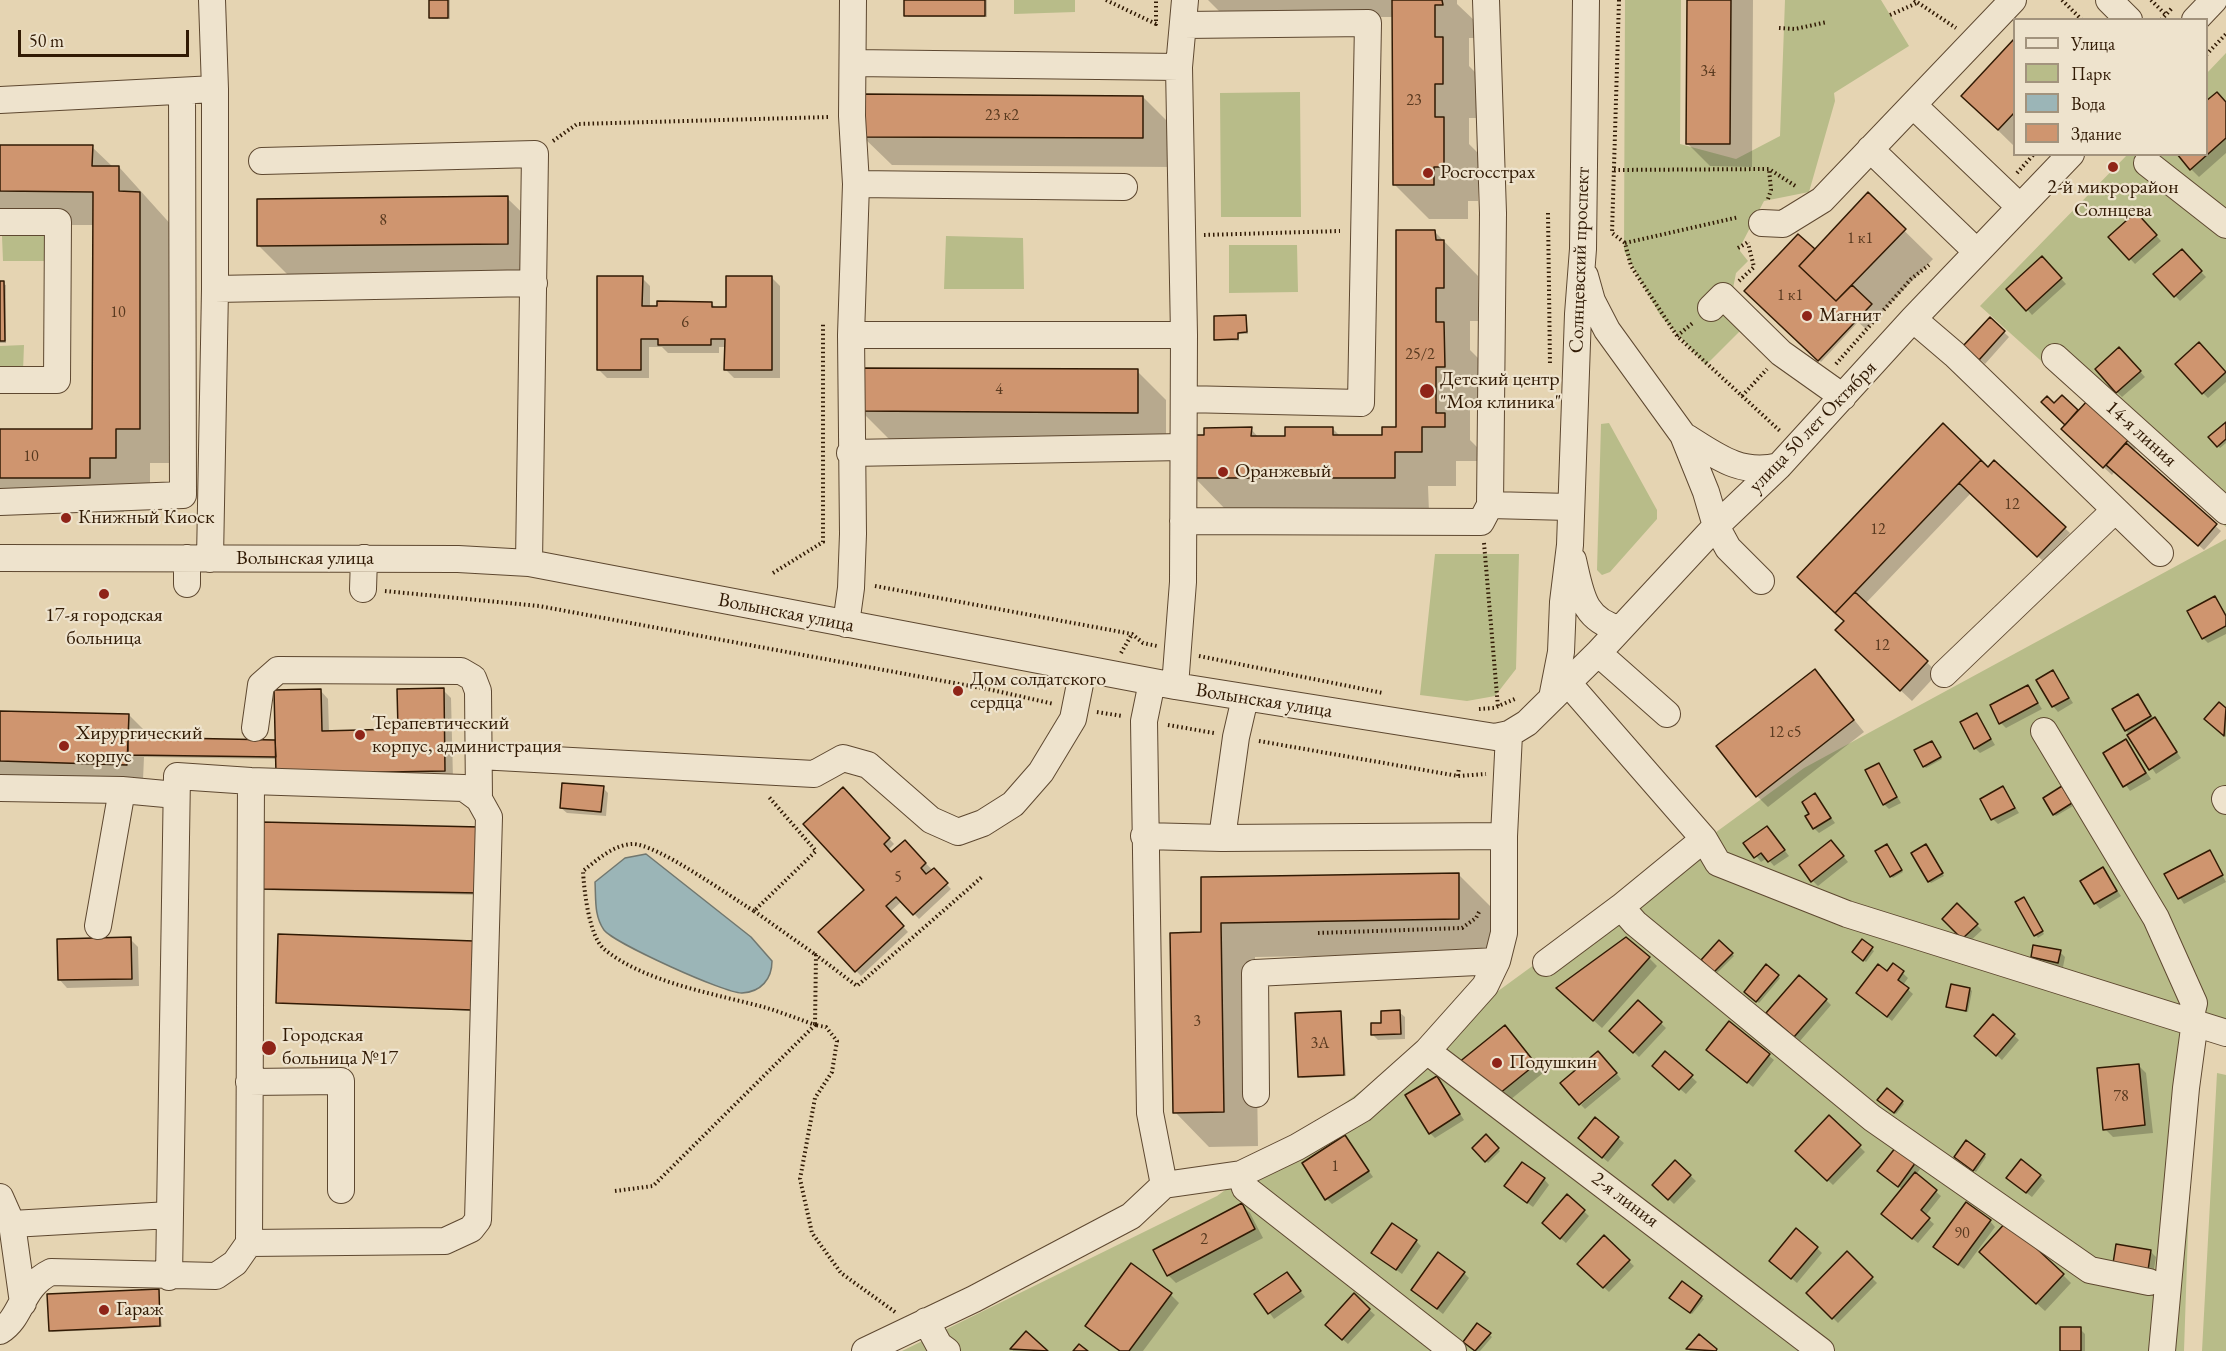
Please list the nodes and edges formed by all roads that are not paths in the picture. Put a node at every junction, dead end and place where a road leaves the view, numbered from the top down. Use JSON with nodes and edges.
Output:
{"nodes":[{"id":1,"x":212,"y":0,"type":"edge"},
{"id":2,"x":853,"y":0,"type":"edge"},
{"id":3,"x":1486,"y":0,"type":"edge"},
{"id":4,"x":1586,"y":0,"type":"edge"},
{"id":5,"x":2013,"y":0,"type":"edge"},
{"id":6,"x":2109,"y":0,"type":"edge"},
{"id":7,"x":2214,"y":0,"type":"edge"},
{"id":8,"x":1185,"y":12,"type":"edge"},
{"id":9,"x":2127,"y":18,"type":"edge"},
{"id":10,"x":2197,"y":18,"type":"edge"},
{"id":11,"x":853,"y":63,"type":"junction"},
{"id":12,"x":1179,"y":67,"type":"junction"},
{"id":13,"x":214,"y":89,"type":"junction"},
{"id":14,"x":182,"y":91,"type":"junction"},
{"id":15,"x":0,"y":100,"type":"edge"},
{"id":16,"x":1913,"y":105,"type":"junction"},
{"id":17,"x":1870,"y":149,"type":"junction"},
{"id":18,"x":2069,"y":156,"type":"edge"},
{"id":19,"x":262,"y":161,"type":"dead end"},
{"id":20,"x":2147,"y":163,"type":"dead end"},
{"id":21,"x":856,"y":184,"type":"junction"},
{"id":22,"x":1124,"y":187,"type":"dead end"},
{"id":23,"x":2020,"y":207,"type":"junction"},
{"id":24,"x":0,"y":222,"type":"edge"},
{"id":25,"x":2226,"y":225,"type":"edge"},
{"id":26,"x":1755,"y":232,"type":"road end"},
{"id":27,"x":1583,"y":249,"type":"junction"},
{"id":28,"x":1977,"y":252,"type":"junction"},
{"id":29,"x":534,"y":283,"type":"junction"},
{"id":30,"x":216,"y":289,"type":"junction"},
{"id":31,"x":1717,"y":302,"type":"road end"},
{"id":32,"x":1913,"y":319,"type":"junction"},
{"id":33,"x":851,"y":335,"type":"junction"},
{"id":34,"x":1184,"y":335,"type":"junction"},
{"id":35,"x":2055,"y":357,"type":"dead end"},
{"id":36,"x":0,"y":380,"type":"edge"},
{"id":37,"x":1844,"y":397,"type":"junction"},
{"id":38,"x":1184,"y":399,"type":"junction"},
{"id":39,"x":1683,"y":435,"type":"junction"},
{"id":40,"x":1183,"y":447,"type":"junction"},
{"id":41,"x":850,"y":453,"type":"junction"},
{"id":42,"x":1779,"y":466,"type":"junction"},
{"id":43,"x":0,"y":502,"type":"edge"},
{"id":44,"x":1570,"y":507,"type":"junction"},
{"id":45,"x":2114,"y":511,"type":"junction"},
{"id":46,"x":2226,"y":511,"type":"edge"},
{"id":47,"x":1486,"y":514,"type":"junction"},
{"id":48,"x":1183,"y":521,"type":"junction"},
{"id":49,"x":1716,"y":526,"type":"junction"},
{"id":50,"x":1570,"y":545,"type":"junction"},
{"id":51,"x":2160,"y":553,"type":"dead end"},
{"id":52,"x":0,"y":558,"type":"edge"},
{"id":53,"x":364,"y":558,"type":"junction"},
{"id":54,"x":198,"y":559,"type":"junction"},
{"id":55,"x":529,"y":563,"type":"junction"},
{"id":56,"x":1761,"y":581,"type":"dead end"},
{"id":57,"x":187,"y":584,"type":"dead end"},
{"id":58,"x":363,"y":589,"type":"road end"},
{"id":59,"x":846,"y":624,"type":"junction"},
{"id":60,"x":1620,"y":629,"type":"junction"},
{"id":61,"x":1598,"y":653,"type":"junction"},
{"id":62,"x":1083,"y":669,"type":"junction"},
{"id":63,"x":1944,"y":674,"type":"dead end"},
{"id":64,"x":1163,"y":684,"type":"junction"},
{"id":65,"x":1560,"y":691,"type":"junction"},
{"id":66,"x":1245,"y":698,"type":"junction"},
{"id":67,"x":1667,"y":714,"type":"dead end"},
{"id":68,"x":255,"y":728,"type":"dead end"},
{"id":69,"x":2044,"y":731,"type":"dead end"},
{"id":70,"x":1509,"y":734,"type":"junction"},
{"id":71,"x":479,"y":756,"type":"junction"},
{"id":72,"x":251,"y":781,"type":"junction"},
{"id":73,"x":0,"y":788,"type":"edge"},
{"id":74,"x":122,"y":790,"type":"junction"},
{"id":75,"x":176,"y":795,"type":"junction"},
{"id":76,"x":479,"y":799,"type":"junction"},
{"id":77,"x":1144,"y":836,"type":"junction"},
{"id":78,"x":1504,"y":836,"type":"junction"},
{"id":79,"x":1222,"y":838,"type":"junction"},
{"id":80,"x":1704,"y":839,"type":"junction"},
{"id":81,"x":1621,"y":907,"type":"junction"},
{"id":82,"x":98,"y":926,"type":"dead end"},
{"id":83,"x":1497,"y":961,"type":"junction"},
{"id":84,"x":1546,"y":963,"type":"dead end"},
{"id":85,"x":2193,"y":1021,"type":"junction"},
{"id":86,"x":2226,"y":1033,"type":"edge"},
{"id":87,"x":1427,"y":1051,"type":"junction"},
{"id":88,"x":249,"y":1082,"type":"junction"},
{"id":89,"x":1256,"y":1094,"type":"dead end"},
{"id":90,"x":1241,"y":1174,"type":"junction"},
{"id":91,"x":1164,"y":1185,"type":"junction"},
{"id":92,"x":341,"y":1190,"type":"dead end"},
{"id":93,"x":0,"y":1197,"type":"edge"},
{"id":94,"x":170,"y":1215,"type":"junction"},
{"id":95,"x":12,"y":1224,"type":"junction"},
{"id":96,"x":249,"y":1243,"type":"junction"},
{"id":97,"x":169,"y":1276,"type":"junction"},
{"id":98,"x":2149,"y":1282,"type":"dead end"},
{"id":99,"x":23,"y":1303,"type":"junction"},
{"id":100,"x":926,"y":1321,"type":"junction"},
{"id":101,"x":0,"y":1331,"type":"edge"},
{"id":102,"x":865,"y":1351,"type":"edge"},
{"id":103,"x":947,"y":1351,"type":"edge"},
{"id":104,"x":1453,"y":1351,"type":"edge"},
{"id":105,"x":1821,"y":1351,"type":"edge"},
{"id":106,"x":2162,"y":1351,"type":"edge"}],
"edges":[{"from":1,"to":13,"type":"street"},
{"from":2,"to":11,"type":"street"},
{"from":3,"to":47,"type":"street"},
{"from":4,"to":27,"type":"street","name":"Солнцевский проспект"},
{"from":5,"to":16,"type":"street"},
{"from":6,"to":9,"type":"street"},
{"from":7,"to":10,"type":"street"},
{"from":8,"to":12,"type":"street"},
{"from":8,"to":38,"type":"street"},
{"from":11,"to":12,"type":"street"},
{"from":11,"to":21,"type":"street"},
{"from":12,"to":34,"type":"street"},
{"from":13,"to":14,"type":"street"},
{"from":13,"to":30,"type":"street"},
{"from":14,"to":15,"type":"street"},
{"from":14,"to":43,"type":"street"},
{"from":16,"to":17,"type":"street"},
{"from":16,"to":23,"type":"street"},
{"from":17,"to":26,"type":"street"},
{"from":17,"to":28,"type":"street"},
{"from":18,"to":23,"type":"street","name":"улица 50 лет Октября"},
{"from":19,"to":29,"type":"street"},
{"from":20,"to":25,"type":"street"},
{"from":21,"to":22,"type":"street"},
{"from":21,"to":33,"type":"street"},
{"from":23,"to":28,"type":"street","name":"улица 50 лет Октября"},
{"from":24,"to":36,"type":"street"},
{"from":27,"to":39,"type":"street"},
{"from":27,"to":44,"type":"street","name":"Солнцевский проспект"},
{"from":28,"to":32,"type":"street","name":"улица 50 лет Октября"},
{"from":29,"to":30,"type":"street"},
{"from":29,"to":55,"type":"street"},
{"from":30,"to":54,"type":"street"},
{"from":31,"to":37,"type":"street"},
{"from":32,"to":37,"type":"street","name":"улица 50 лет Октября"},
{"from":32,"to":45,"type":"street"},
{"from":33,"to":34,"type":"street"},
{"from":33,"to":41,"type":"street"},
{"from":34,"to":38,"type":"street"},
{"from":35,"to":46,"type":"street","name":"14-я линия"},
{"from":37,"to":42,"type":"street","name":"улица 50 лет Октября"},
{"from":38,"to":40,"type":"street"},
{"from":39,"to":42,"type":"street"},
{"from":39,"to":49,"type":"street"},
{"from":40,"to":41,"type":"street"},
{"from":40,"to":48,"type":"street"},
{"from":41,"to":59,"type":"street"},
{"from":42,"to":49,"type":"street","name":"улица 50 лет Октября"},
{"from":44,"to":47,"type":"street"},
{"from":44,"to":50,"type":"street","name":"Солнцевский проспект"},
{"from":45,"to":51,"type":"street"},
{"from":45,"to":63,"type":"street"},
{"from":47,"to":48,"type":"street"},
{"from":48,"to":64,"type":"street"},
{"from":49,"to":56,"type":"street"},
{"from":49,"to":60,"type":"street","name":"улица 50 лет Октября"},
{"from":50,"to":60,"type":"street"},
{"from":50,"to":65,"type":"street","name":"Солнцевский проспект"},
{"from":52,"to":54,"type":"street","name":"Волынская улица"},
{"from":53,"to":54,"type":"street","name":"Волынская улица"},
{"from":53,"to":55,"type":"street","name":"Волынская улица"},
{"from":53,"to":58,"type":"street"},
{"from":54,"to":57,"type":"street"},
{"from":55,"to":59,"type":"street","name":"Волынская улица"},
{"from":59,"to":62,"type":"street","name":"Волынская улица"},
{"from":60,"to":61,"type":"street","name":"улица 50 лет Октября"},
{"from":61,"to":65,"type":"street","name":"улица 50 лет Октября"},
{"from":61,"to":67,"type":"street"},
{"from":62,"to":64,"type":"street","name":"Волынская улица"},
{"from":62,"to":71,"type":"street"},
{"from":64,"to":66,"type":"street","name":"Волынская улица"},
{"from":64,"to":77,"type":"street"},
{"from":65,"to":70,"type":"street"},
{"from":65,"to":80,"type":"street"},
{"from":66,"to":70,"type":"street","name":"Волынская улица"},
{"from":66,"to":79,"type":"street"},
{"from":68,"to":71,"type":"street"},
{"from":69,"to":85,"type":"street"},
{"from":70,"to":78,"type":"street"},
{"from":71,"to":76,"type":"street"},
{"from":72,"to":75,"type":"street"},
{"from":72,"to":76,"type":"street"},
{"from":72,"to":88,"type":"street"},
{"from":73,"to":74,"type":"street"},
{"from":74,"to":75,"type":"street"},
{"from":74,"to":82,"type":"street"},
{"from":75,"to":94,"type":"street"},
{"from":76,"to":96,"type":"street"},
{"from":77,"to":79,"type":"street"},
{"from":77,"to":91,"type":"street"},
{"from":78,"to":79,"type":"street"},
{"from":78,"to":83,"type":"street"},
{"from":80,"to":81,"type":"street"},
{"from":80,"to":85,"type":"street"},
{"from":81,"to":84,"type":"street"},
{"from":81,"to":98,"type":"street"},
{"from":83,"to":87,"type":"street"},
{"from":83,"to":89,"type":"street"},
{"from":85,"to":86,"type":"street"},
{"from":85,"to":106,"type":"street"},
{"from":87,"to":90,"type":"street"},
{"from":87,"to":105,"type":"street","name":"2-я линия"},
{"from":88,"to":92,"type":"street"},
{"from":88,"to":96,"type":"street"},
{"from":90,"to":91,"type":"street"},
{"from":90,"to":104,"type":"street"},
{"from":91,"to":100,"type":"street"},
{"from":93,"to":95,"type":"street"},
{"from":94,"to":95,"type":"street"},
{"from":94,"to":97,"type":"street"},
{"from":95,"to":99,"type":"street"},
{"from":96,"to":97,"type":"street"},
{"from":97,"to":99,"type":"street"},
{"from":99,"to":101,"type":"street"},
{"from":100,"to":102,"type":"street"},
{"from":100,"to":103,"type":"street"}]}
